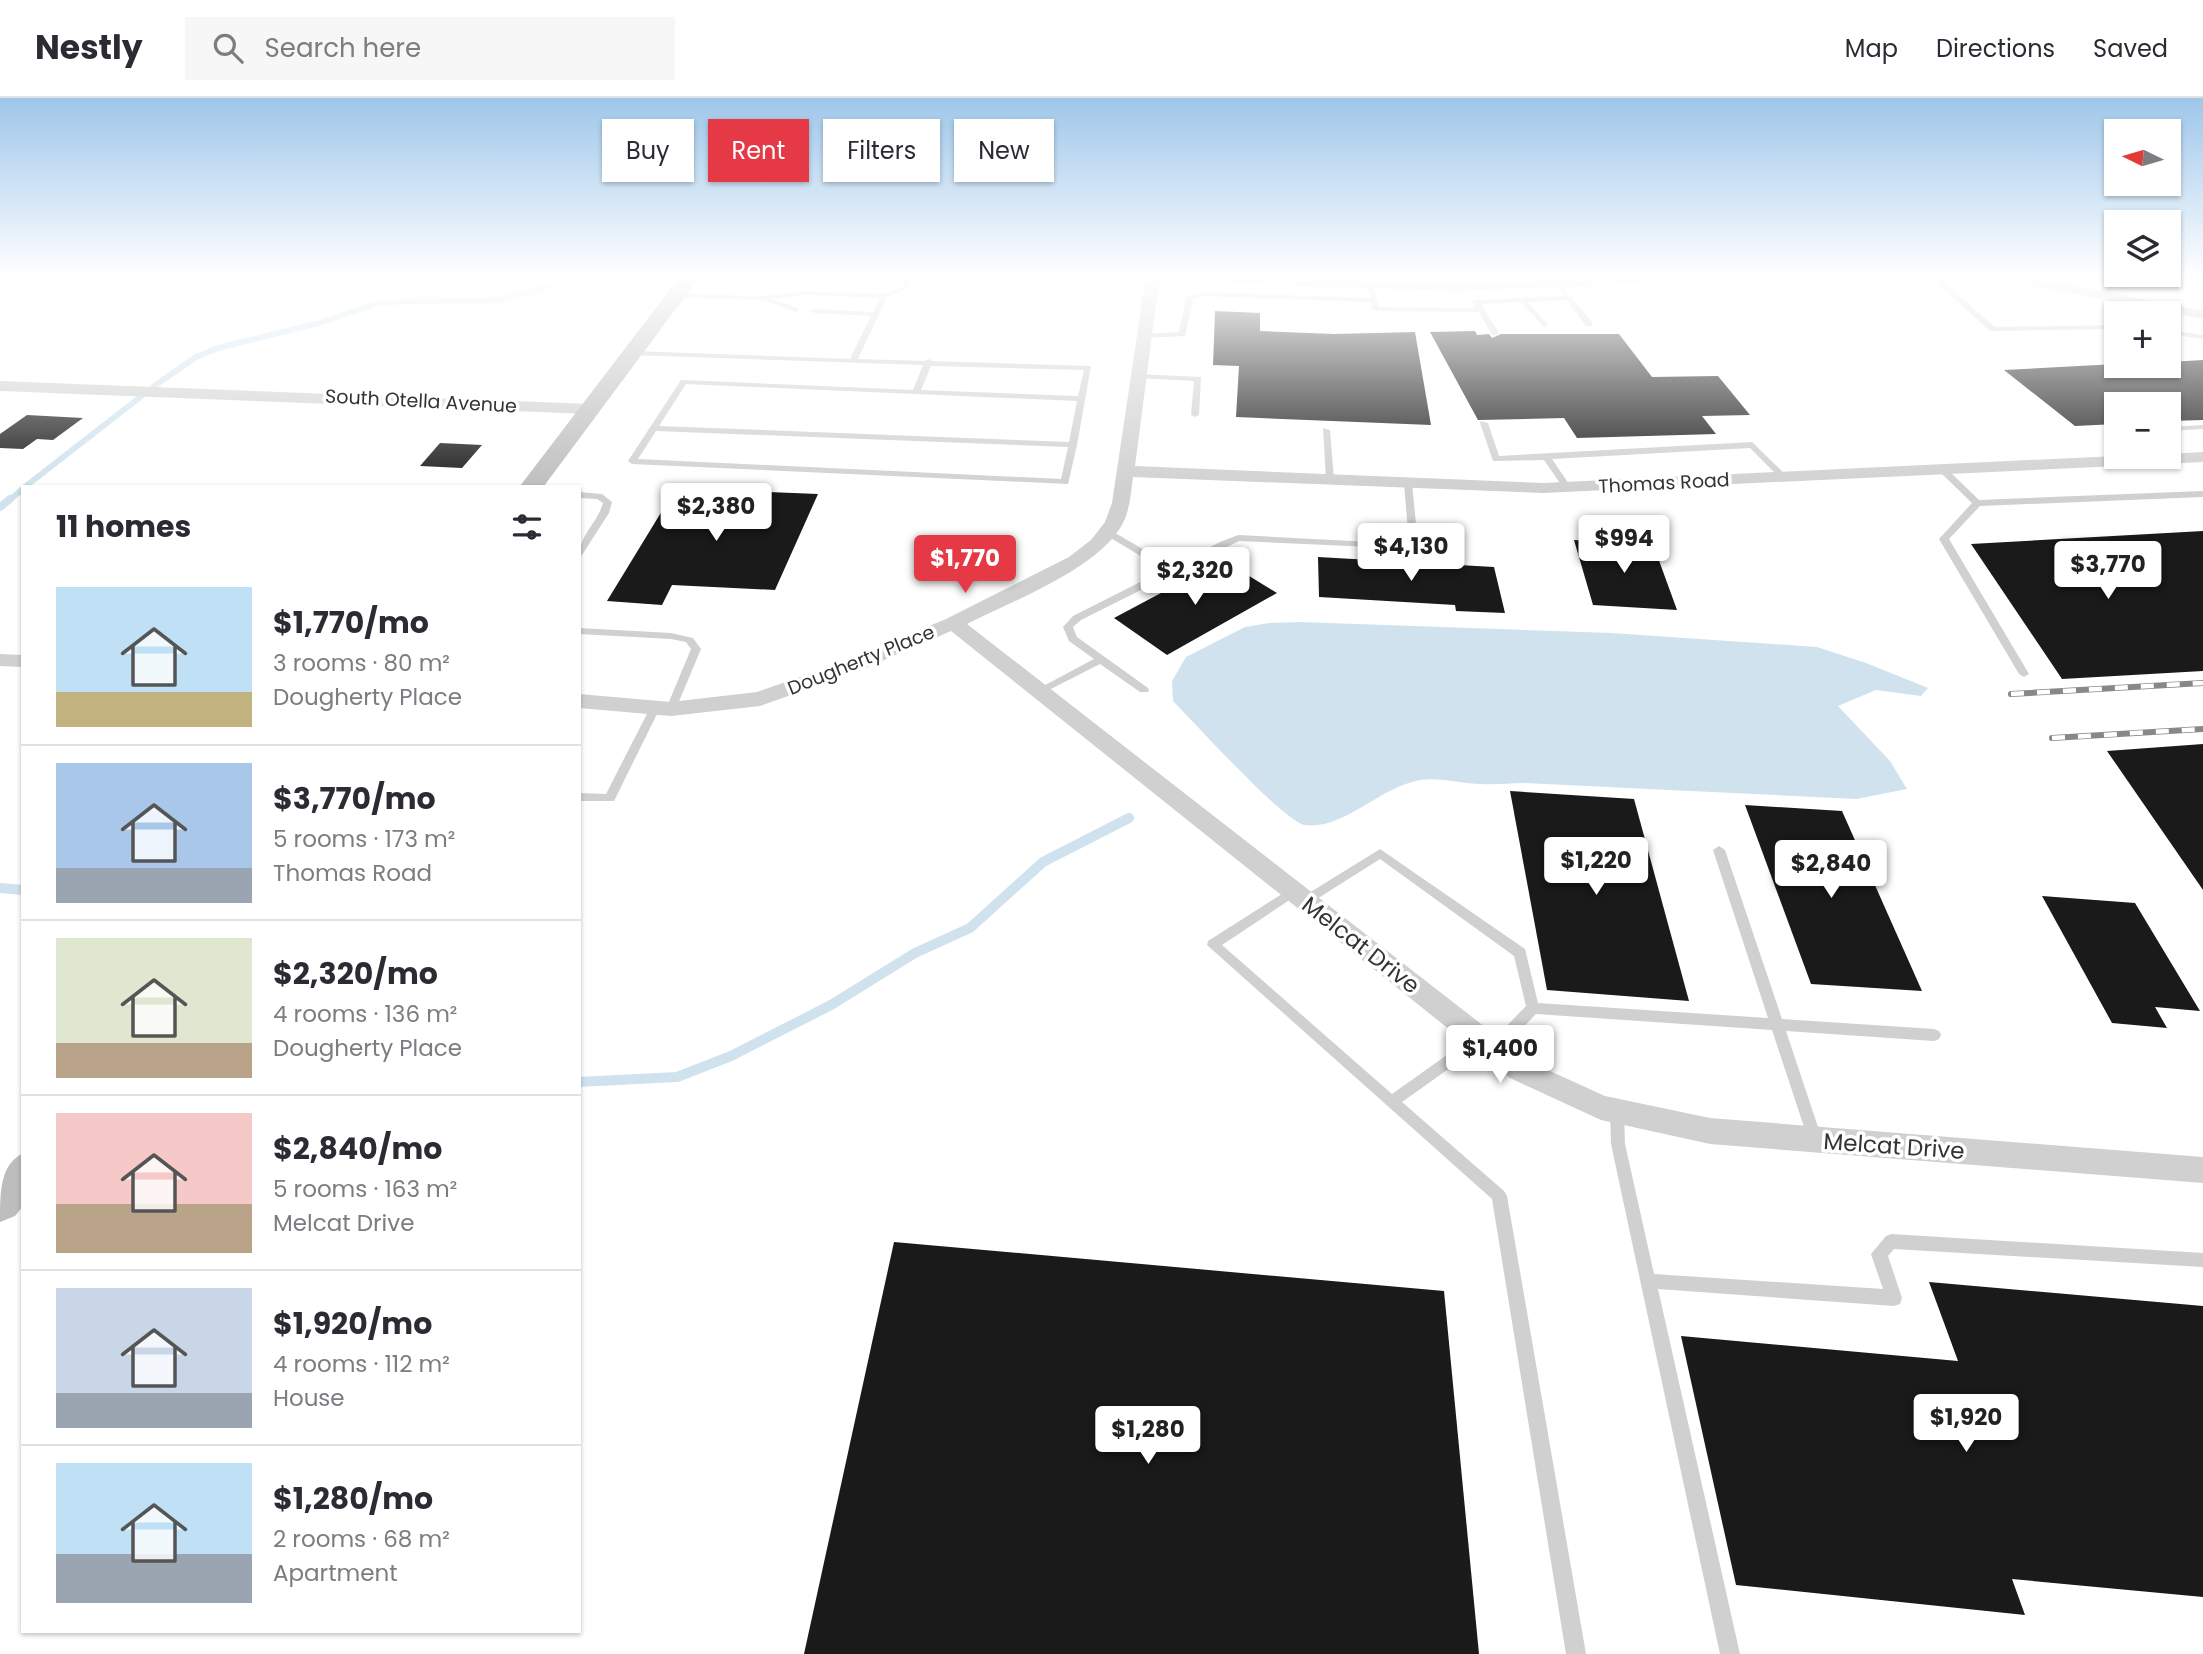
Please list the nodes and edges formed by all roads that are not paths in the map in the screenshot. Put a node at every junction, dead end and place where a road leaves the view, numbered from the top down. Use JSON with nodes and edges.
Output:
{"nodes":[{"id":1,"x":637,"y":348,"type":"edge"},
{"id":2,"x":860,"y":348,"type":"edge"},
{"id":3,"x":1143,"y":348,"type":"edge"},
{"id":4,"x":633,"y":353,"type":"junction"},
{"id":5,"x":853,"y":361,"type":"junction"},
{"id":6,"x":929,"y":362,"type":"junction"},
{"id":7,"x":1139,"y":376,"type":"junction"},
{"id":8,"x":0,"y":386,"type":"edge"},
{"id":9,"x":916,"y":392,"type":"junction"},
{"id":10,"x":1082,"y":399,"type":"junction"},
{"id":11,"x":590,"y":409,"type":"junction"},
{"id":12,"x":1195,"y":415,"type":"dead end"},
{"id":13,"x":1483,"y":422,"type":"dead end"},
{"id":14,"x":654,"y":428,"type":"junction"},
{"id":15,"x":2181,"y":429,"type":"edge"},
{"id":16,"x":2201,"y":429,"type":"edge"},
{"id":17,"x":1326,"y":430,"type":"dead end"},
{"id":18,"x":1073,"y":446,"type":"junction"},
{"id":19,"x":1546,"y":457,"type":"junction"},
{"id":20,"x":2203,"y":457,"type":"edge"},
{"id":21,"x":1943,"y":470,"type":"junction"},
{"id":22,"x":1125,"y":471,"type":"junction"},
{"id":23,"x":1784,"y":477,"type":"junction"},
{"id":24,"x":1330,"y":480,"type":"junction"},
{"id":25,"x":1408,"y":483,"type":"junction"},
{"id":26,"x":533,"y":485,"type":"edge"},
{"id":27,"x":1567,"y":487,"type":"junction"},
{"id":28,"x":2203,"y":494,"type":"edge"},
{"id":29,"x":581,"y":495,"type":"edge"},
{"id":30,"x":1977,"y":503,"type":"junction"},
{"id":31,"x":1107,"y":532,"type":"junction"},
{"id":32,"x":1414,"y":546,"type":"junction"},
{"id":33,"x":1459,"y":548,"type":"dead end"},
{"id":34,"x":581,"y":551,"type":"edge"},
{"id":35,"x":1171,"y":570,"type":"junction"},
{"id":36,"x":953,"y":623,"type":"junction"},
{"id":37,"x":581,"y":631,"type":"edge"},
{"id":38,"x":1101,"y":659,"type":"junction"},
{"id":39,"x":0,"y":660,"type":"edge"},
{"id":40,"x":21,"y":661,"type":"edge"},
{"id":41,"x":2024,"y":674,"type":"dead end"},
{"id":42,"x":1144,"y":690,"type":"dead end"},
{"id":43,"x":1039,"y":691,"type":"junction"},
{"id":44,"x":581,"y":701,"type":"edge"},
{"id":45,"x":663,"y":708,"type":"junction"},
{"id":46,"x":581,"y":797,"type":"edge"},
{"id":47,"x":1719,"y":849,"type":"dead end"},
{"id":48,"x":1299,"y":897,"type":"junction"},
{"id":49,"x":1533,"y":1009,"type":"junction"},
{"id":50,"x":1777,"y":1024,"type":"junction"},
{"id":51,"x":1934,"y":1035,"type":"dead end"},
{"id":52,"x":1486,"y":1044,"type":"junction"},
{"id":53,"x":1392,"y":1102,"type":"junction"},
{"id":54,"x":1617,"y":1112,"type":"junction"},
{"id":55,"x":1815,"y":1139,"type":"junction"},
{"id":56,"x":2203,"y":1170,"type":"edge"},
{"id":57,"x":2203,"y":1260,"type":"edge"},
{"id":58,"x":1648,"y":1281,"type":"junction"},
{"id":59,"x":1576,"y":1654,"type":"edge"},
{"id":60,"x":1730,"y":1654,"type":"edge"}],
"edges":[{"from":1,"to":4,"type":"street"},
{"from":2,"to":5,"type":"lane"},
{"from":3,"to":7,"type":"street","name":"Dougherty Place"},
{"from":4,"to":5,"type":"lane"},
{"from":4,"to":11,"type":"street"},
{"from":5,"to":6,"type":"lane"},
{"from":6,"to":9,"type":"lane"},
{"from":6,"to":10,"type":"lane"},
{"from":7,"to":12,"type":"lane"},
{"from":7,"to":22,"type":"street","name":"Dougherty Place"},
{"from":8,"to":11,"type":"street","name":"South Otella Avenue"},
{"from":9,"to":10,"type":"lane"},
{"from":9,"to":14,"type":"lane"},
{"from":10,"to":18,"type":"lane"},
{"from":11,"to":26,"type":"street"},
{"from":13,"to":19,"type":"lane"},
{"from":14,"to":18,"type":"lane"},
{"from":14,"to":18,"type":"lane"},
{"from":15,"to":16,"type":"lane"},
{"from":17,"to":24,"type":"lane"},
{"from":19,"to":23,"type":"lane"},
{"from":19,"to":27,"type":"lane"},
{"from":20,"to":21,"type":"street","name":"Thomas Road"},
{"from":21,"to":23,"type":"street","name":"Thomas Road"},
{"from":21,"to":30,"type":"lane"},
{"from":22,"to":24,"type":"street","name":"Thomas Road"},
{"from":22,"to":31,"type":"street","name":"Dougherty Place"},
{"from":23,"to":27,"type":"street","name":"Thomas Road"},
{"from":24,"to":25,"type":"street","name":"Thomas Road"},
{"from":25,"to":27,"type":"street","name":"Thomas Road"},
{"from":25,"to":32,"type":"lane"},
{"from":28,"to":30,"type":"lane"},
{"from":29,"to":34,"type":"lane"},
{"from":30,"to":41,"type":"lane"},
{"from":31,"to":35,"type":"lane"},
{"from":31,"to":36,"type":"street","name":"Dougherty Place"},
{"from":32,"to":33,"type":"lane"},
{"from":32,"to":35,"type":"lane"},
{"from":35,"to":38,"type":"lane"},
{"from":36,"to":43,"type":"street","name":"Melcat Drive"},
{"from":36,"to":45,"type":"street","name":"Dougherty Place"},
{"from":37,"to":45,"type":"lane"},
{"from":38,"to":42,"type":"lane"},
{"from":38,"to":43,"type":"lane"},
{"from":39,"to":40,"type":"street"},
{"from":43,"to":48,"type":"street","name":"Melcat Drive"},
{"from":44,"to":45,"type":"street","name":"Dougherty Place"},
{"from":45,"to":46,"type":"lane"},
{"from":47,"to":50,"type":"lane"},
{"from":48,"to":49,"type":"lane"},
{"from":48,"to":52,"type":"street","name":"Melcat Drive"},
{"from":48,"to":53,"type":"lane"},
{"from":49,"to":50,"type":"lane"},
{"from":49,"to":52,"type":"lane"},
{"from":50,"to":51,"type":"lane"},
{"from":50,"to":55,"type":"lane"},
{"from":52,"to":53,"type":"lane"},
{"from":52,"to":54,"type":"street","name":"Melcat Drive"},
{"from":53,"to":59,"type":"lane"},
{"from":54,"to":55,"type":"street","name":"Melcat Drive"},
{"from":54,"to":58,"type":"lane"},
{"from":55,"to":56,"type":"street","name":"Melcat Drive"},
{"from":57,"to":58,"type":"lane"},
{"from":58,"to":60,"type":"lane"}]}
